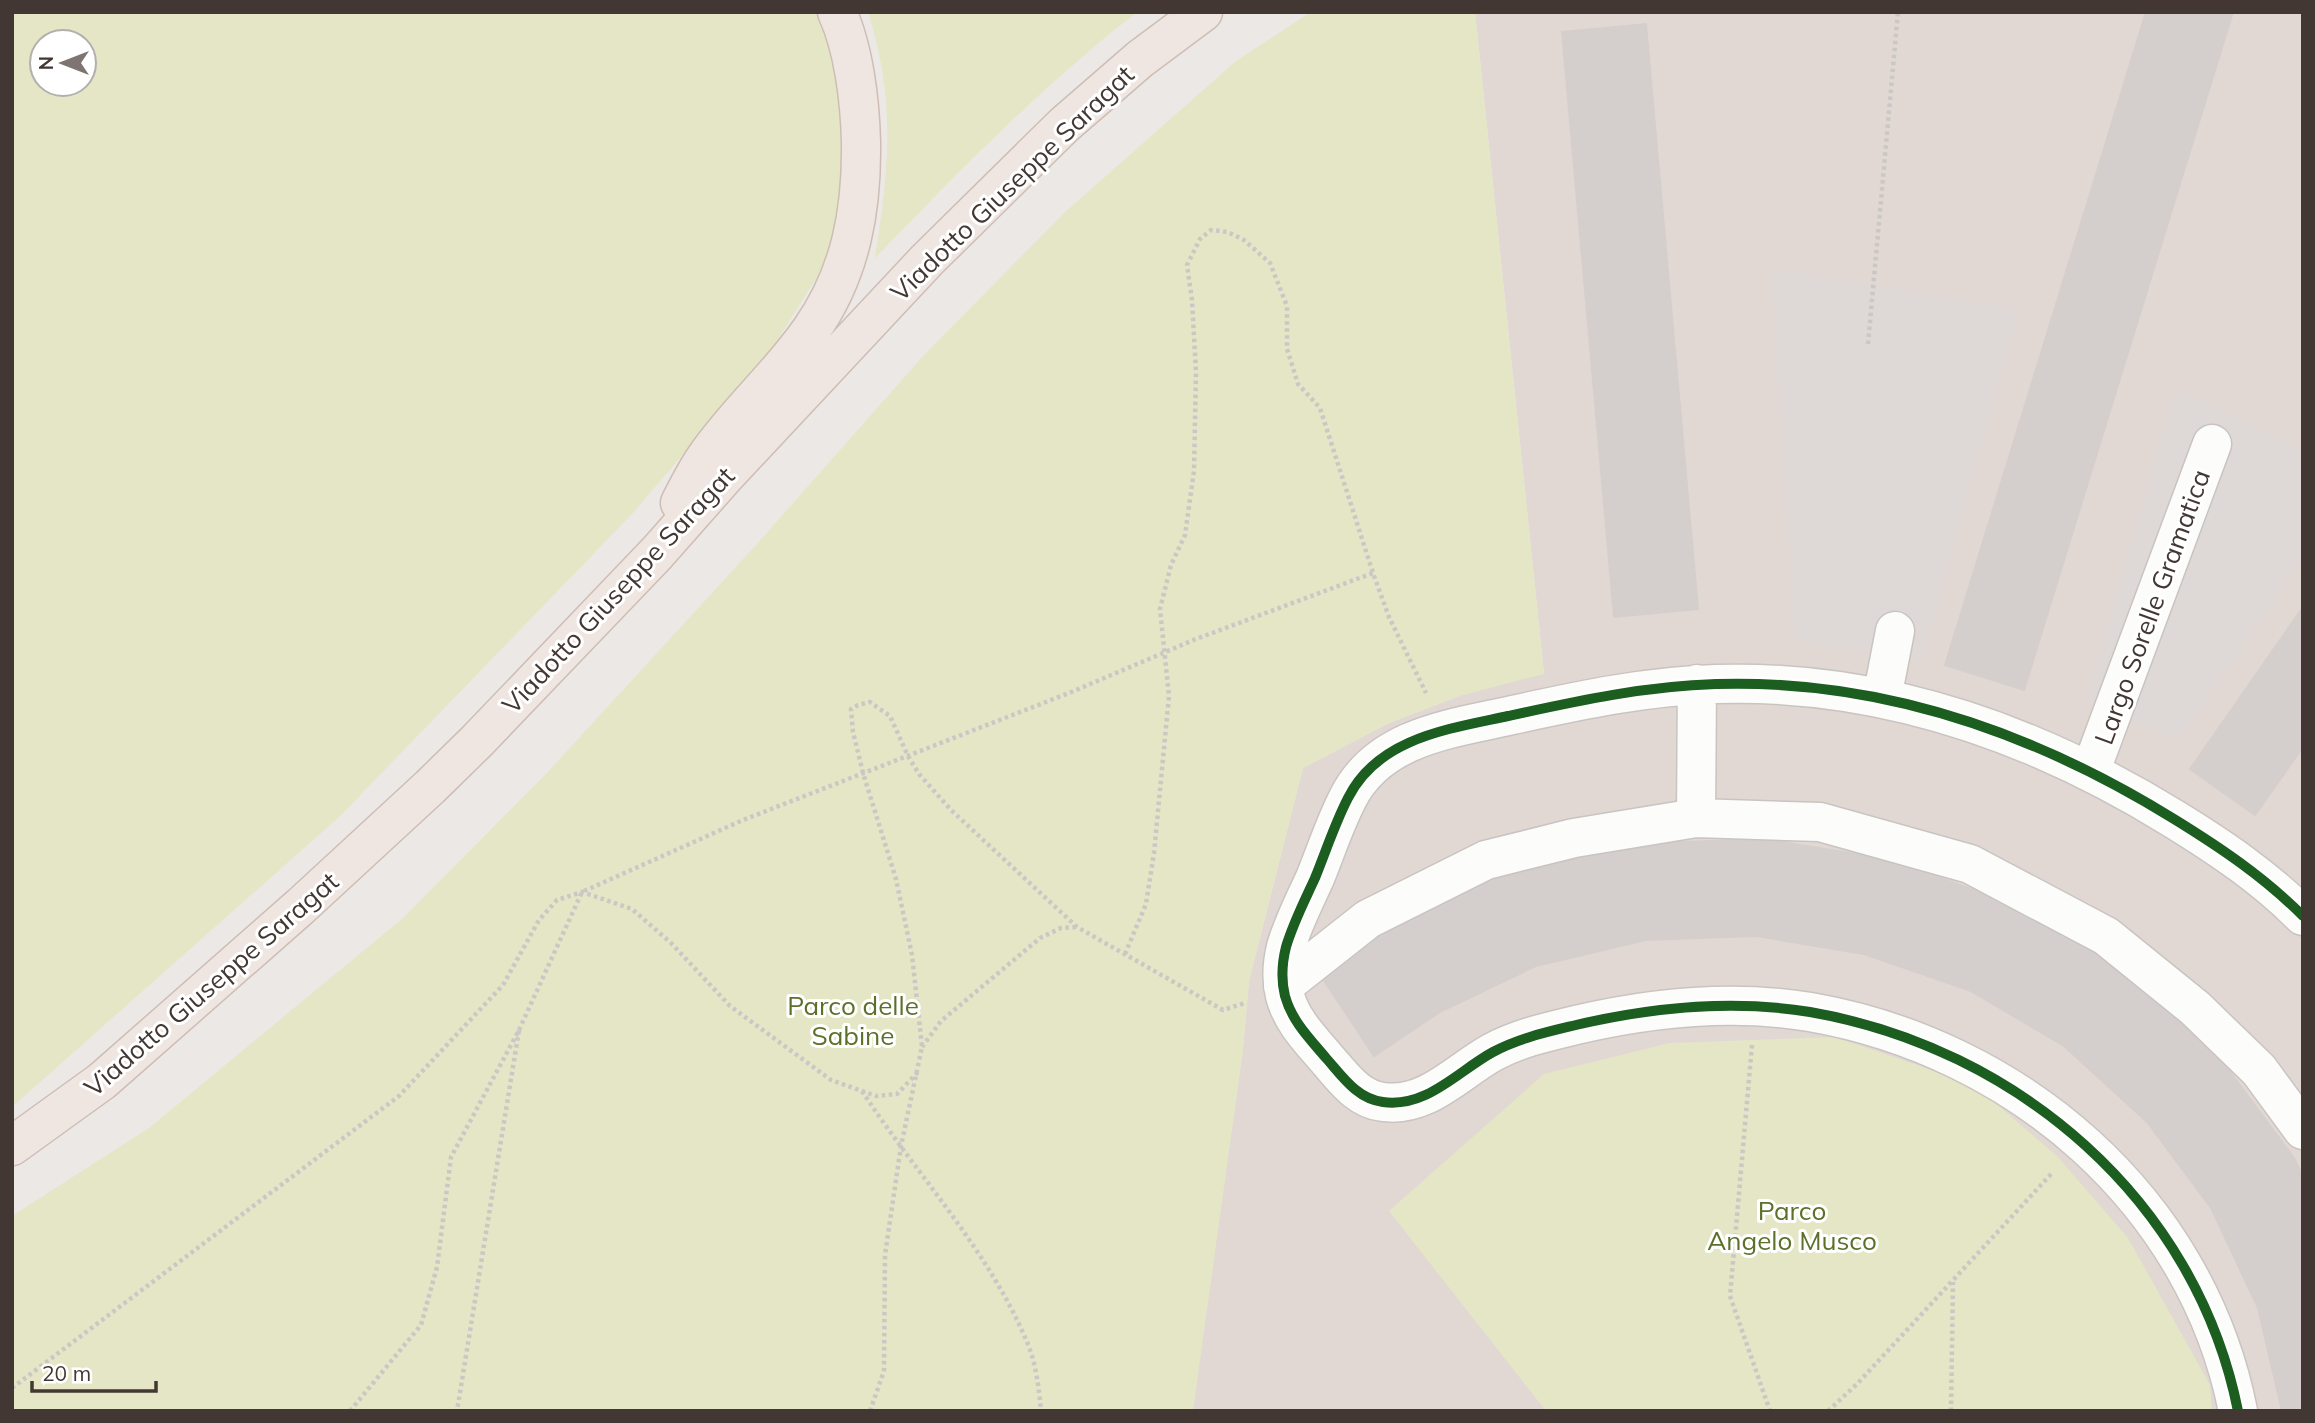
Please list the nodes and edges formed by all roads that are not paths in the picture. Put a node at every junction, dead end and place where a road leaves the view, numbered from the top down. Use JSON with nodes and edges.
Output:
{"nodes":[{"id":1,"x":836,"y":12,"type":"edge"},
{"id":2,"x":1203,"y":12,"type":"edge"},
{"id":3,"x":2213,"y":444,"type":"dead end"},
{"id":4,"x":657,"y":553,"type":"junction"},
{"id":5,"x":1895,"y":632,"type":"dead end"},
{"id":6,"x":1697,"y":684,"type":"junction"},
{"id":7,"x":1882,"y":698,"type":"junction"},
{"id":8,"x":2091,"y":770,"type":"junction"},
{"id":9,"x":1696,"y":818,"type":"junction"},
{"id":10,"x":2303,"y":916,"type":"edge"},
{"id":11,"x":1270,"y":993,"type":"junction"},
{"id":12,"x":2303,"y":1130,"type":"edge"},
{"id":13,"x":12,"y":1146,"type":"edge"},
{"id":14,"x":2238,"y":1411,"type":"edge"}],
"edges":[{"from":1,"to":4,"type":"main road"},
{"from":2,"to":4,"type":"main road","name":"Viadotto Giuseppe Saragat"},
{"from":3,"to":8,"type":"street","name":"Largo Sorelle Gramatica"},
{"from":4,"to":13,"type":"main road","name":"Viadotto Giuseppe Saragat"},
{"from":5,"to":7,"type":"street"},
{"from":6,"to":7,"type":"street"},
{"from":6,"to":9,"type":"street"},
{"from":6,"to":11,"type":"street"},
{"from":7,"to":8,"type":"street"},
{"from":8,"to":10,"type":"street"},
{"from":9,"to":11,"type":"street"},
{"from":9,"to":12,"type":"street"},
{"from":11,"to":14,"type":"street"}]}
